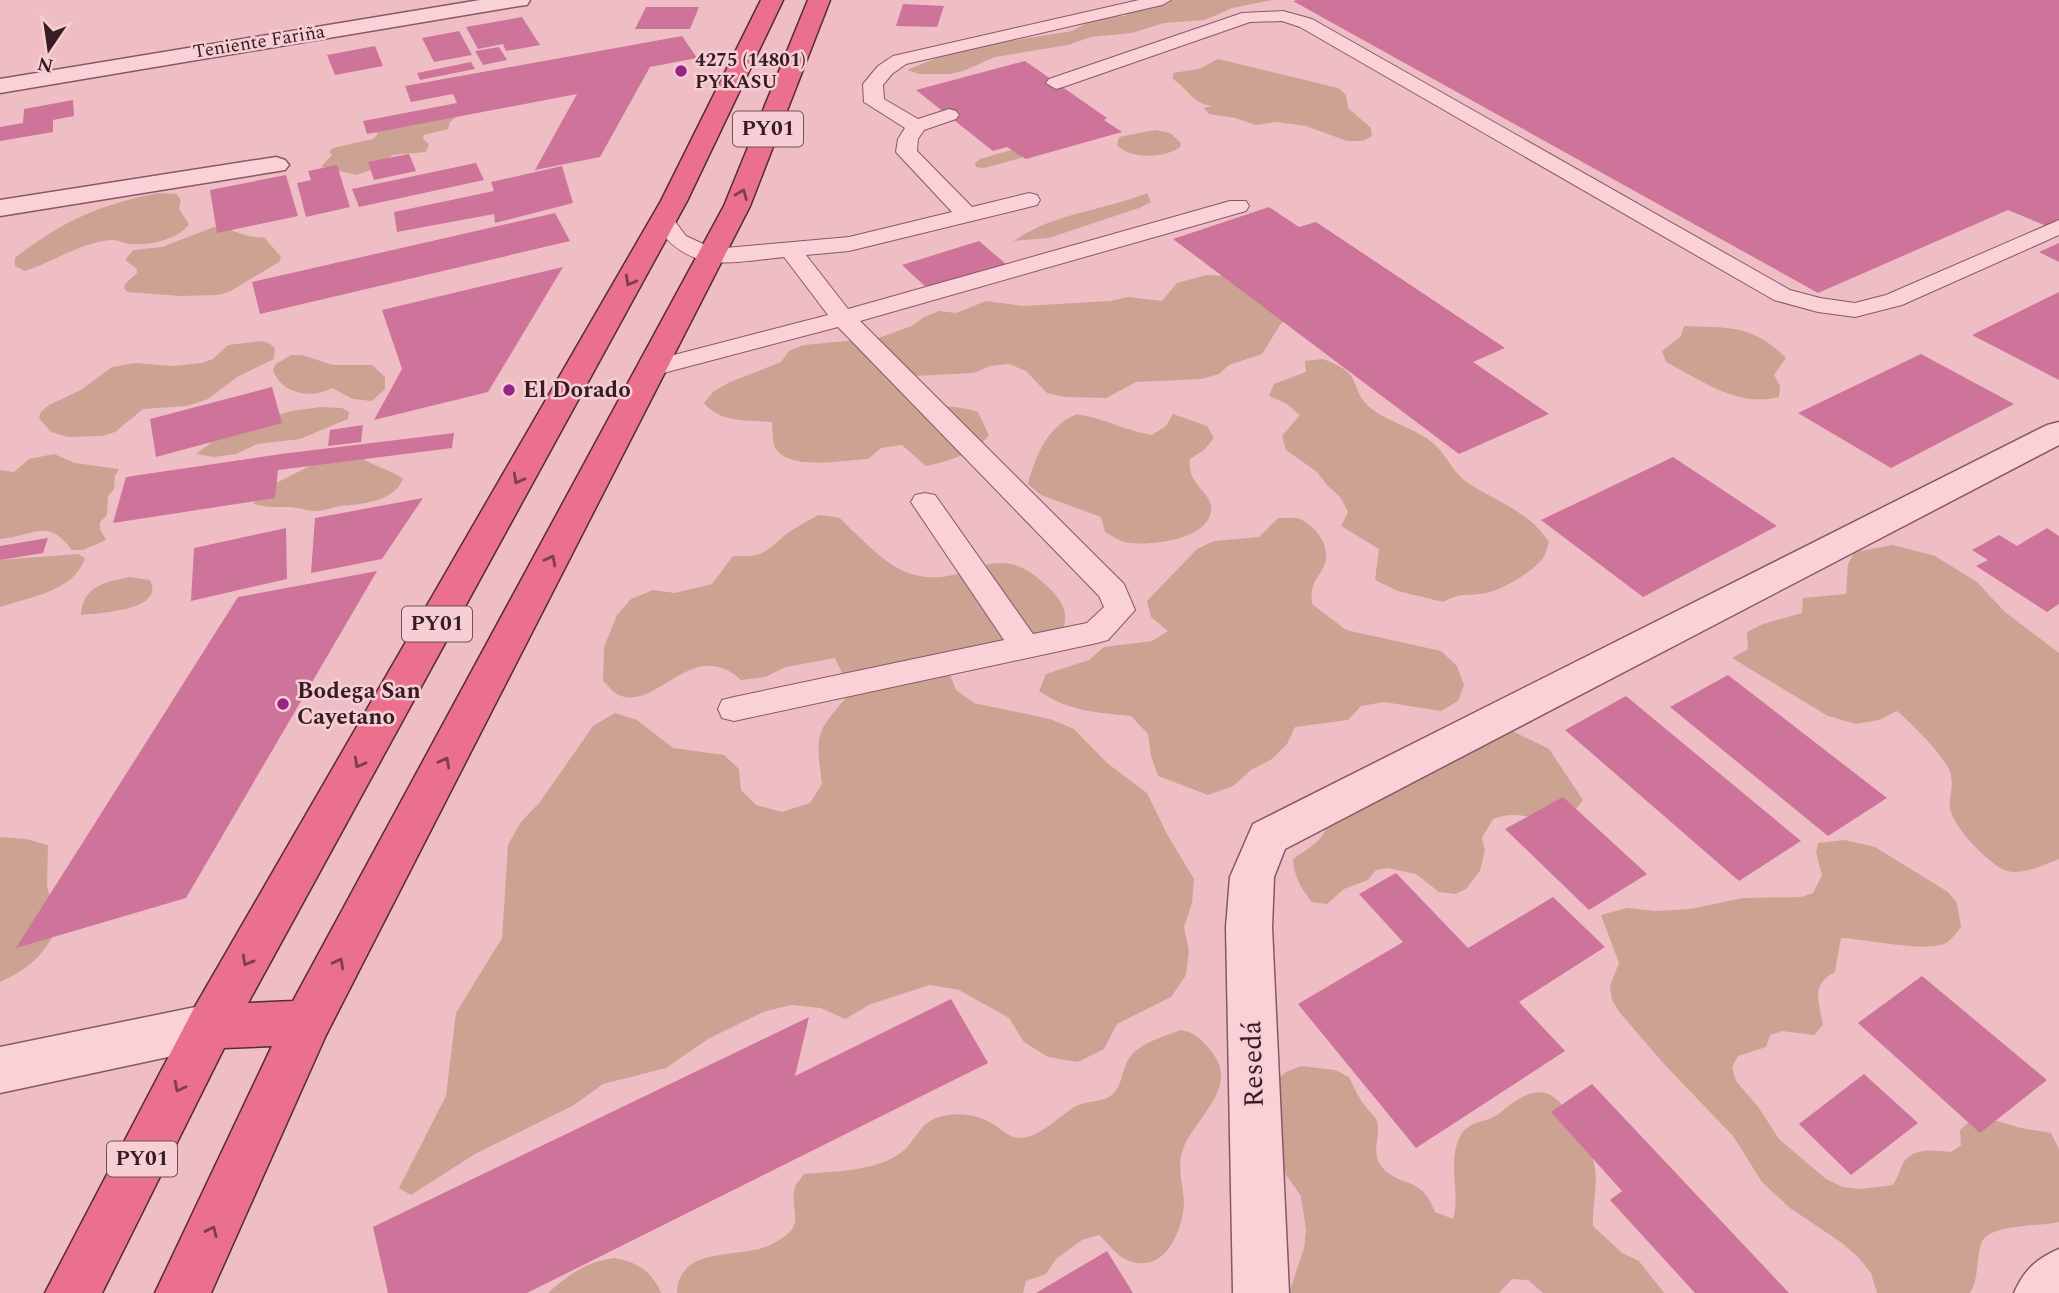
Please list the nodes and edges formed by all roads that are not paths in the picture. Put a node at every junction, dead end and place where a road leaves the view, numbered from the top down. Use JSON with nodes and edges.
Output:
{"nodes":[{"id":1,"x":519,"y":0,"type":"edge"},
{"id":2,"x":772,"y":0,"type":"edge"},
{"id":3,"x":819,"y":0,"type":"edge"},
{"id":4,"x":1162,"y":0,"type":"edge"},
{"id":5,"x":1056,"y":83,"type":"dead end"},
{"id":6,"x":0,"y":86,"type":"edge"},
{"id":7,"x":949,"y":116,"type":"dead end"},
{"id":8,"x":916,"y":126,"type":"junction"},
{"id":9,"x":276,"y":165,"type":"dead end"},
{"id":10,"x":1029,"y":200,"type":"dead end"},
{"id":11,"x":1238,"y":206,"type":"dead end"},
{"id":12,"x":0,"y":208,"type":"edge"},
{"id":13,"x":967,"y":215,"type":"junction"},
{"id":14,"x":663,"y":221,"type":"junction"},
{"id":15,"x":2059,"y":227,"type":"edge"},
{"id":16,"x":790,"y":250,"type":"junction"},
{"id":17,"x":712,"y":256,"type":"junction"},
{"id":18,"x":843,"y":318,"type":"junction"},
{"id":19,"x":652,"y":368,"type":"junction"},
{"id":20,"x":2059,"y":432,"type":"edge"},
{"id":21,"x":925,"y":502,"type":"dead end"},
{"id":22,"x":1025,"y":647,"type":"junction"},
{"id":23,"x":734,"y":709,"type":"dead end"},
{"id":24,"x":307,"y":1023,"type":"junction"},
{"id":25,"x":210,"y":1026,"type":"junction"},
{"id":26,"x":4,"y":1075,"type":"edge"},
{"id":27,"x":2059,"y":1277,"type":"edge"},
{"id":28,"x":73,"y":1293,"type":"edge"},
{"id":29,"x":183,"y":1293,"type":"edge"},
{"id":30,"x":1261,"y":1293,"type":"edge"},
{"id":31,"x":2042,"y":1293,"type":"edge"}],
"edges":[{"from":1,"to":6,"type":"street","name":"Teniente Fariña"},
{"from":2,"to":14,"type":"highway","number":"PY01"},
{"from":17,"to":3,"type":"highway","number":"PY01","one_way":true},
{"from":4,"to":8,"type":"lane"},
{"from":5,"to":15,"type":"lane"},
{"from":7,"to":8,"type":"lane"},
{"from":8,"to":13,"type":"lane"},
{"from":9,"to":12,"type":"street"},
{"from":10,"to":13,"type":"lane"},
{"from":11,"to":18,"type":"lane"},
{"from":13,"to":16,"type":"lane"},
{"from":14,"to":17,"type":"lane"},
{"from":14,"to":25,"type":"highway","number":"PY01","one_way":true},
{"from":16,"to":17,"type":"lane"},
{"from":16,"to":18,"type":"lane"},
{"from":17,"to":19,"type":"highway","number":"PY01"},
{"from":18,"to":19,"type":"lane"},
{"from":18,"to":22,"type":"lane"},
{"from":24,"to":19,"type":"highway","number":"PY01","one_way":true},
{"from":20,"to":30,"type":"street","name":"Resedá"},
{"from":21,"to":22,"type":"lane"},
{"from":22,"to":23,"type":"lane"},
{"from":24,"to":25,"type":"highway"},
{"from":29,"to":24,"type":"highway","number":"PY01","one_way":true},
{"from":25,"to":26,"type":"street"},
{"from":25,"to":28,"type":"highway","number":"PY01","one_way":true},
{"from":27,"to":31,"type":"street"}]}
